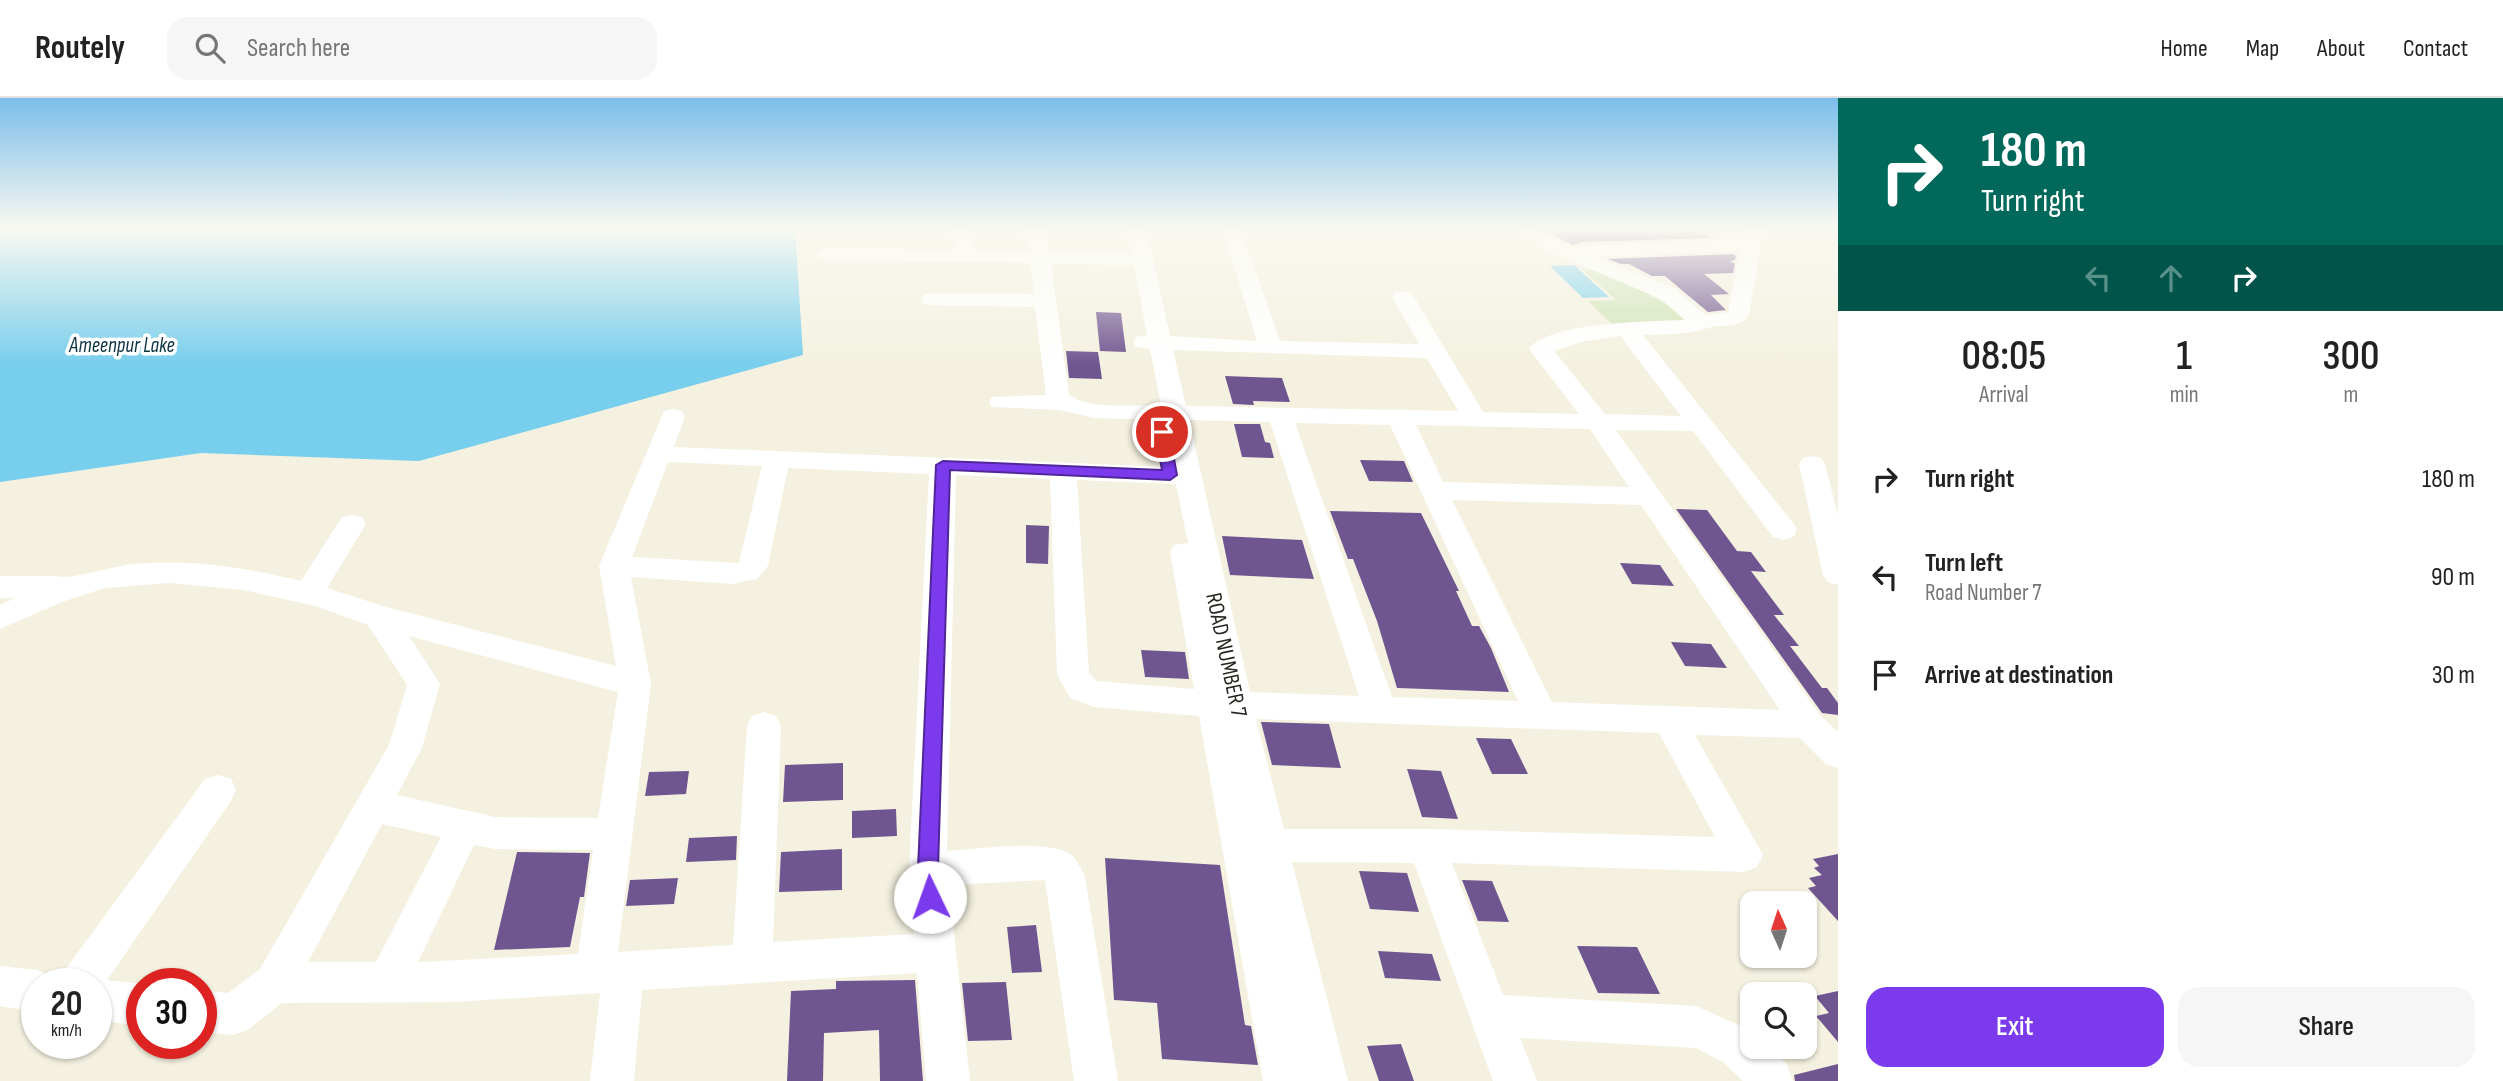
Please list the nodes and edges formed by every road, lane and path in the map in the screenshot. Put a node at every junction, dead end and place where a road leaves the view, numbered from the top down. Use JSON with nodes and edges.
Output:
{"nodes":[{"id":1,"x":1040,"y":274,"type":"edge"},
{"id":2,"x":1138,"y":274,"type":"edge"},
{"id":3,"x":1247,"y":274,"type":"edge"},
{"id":4,"x":1622,"y":274,"type":"edge"},
{"id":5,"x":1747,"y":274,"type":"edge"},
{"id":6,"x":1403,"y":297,"type":"dead end"},
{"id":7,"x":932,"y":299,"type":"dead end"},
{"id":8,"x":1043,"y":301,"type":"junction"},
{"id":9,"x":1700,"y":322,"type":"junction"},
{"id":10,"x":1632,"y":336,"type":"dead end"},
{"id":11,"x":1152,"y":342,"type":"junction"},
{"id":12,"x":1271,"y":348,"type":"junction"},
{"id":13,"x":1434,"y":351,"type":"junction"},
{"id":14,"x":1001,"y":402,"type":"dead end"},
{"id":15,"x":1062,"y":403,"type":"junction"},
{"id":16,"x":1167,"y":411,"type":"junction"},
{"id":17,"x":1280,"y":414,"type":"junction"},
{"id":18,"x":673,"y":416,"type":"dead end"},
{"id":19,"x":1399,"y":417,"type":"junction"},
{"id":20,"x":1474,"y":418,"type":"junction"},
{"id":21,"x":1597,"y":421,"type":"junction"},
{"id":22,"x":1700,"y":424,"type":"junction"},
{"id":23,"x":659,"y":454,"type":"junction"},
{"id":24,"x":777,"y":460,"type":"junction"},
{"id":25,"x":943,"y":465,"type":"junction"},
{"id":26,"x":1063,"y":470,"type":"junction"},
{"id":27,"x":1180,"y":475,"type":"junction"},
{"id":28,"x":1822,"y":477,"type":"edge"},
{"id":29,"x":1437,"y":491,"type":"junction"},
{"id":30,"x":1649,"y":496,"type":"junction"},
{"id":31,"x":352,"y":524,"type":"dead end"},
{"id":32,"x":1783,"y":530,"type":"dead end"},
{"id":33,"x":614,"y":566,"type":"junction"},
{"id":34,"x":1838,"y":572,"type":"edge"},
{"id":35,"x":0,"y":587,"type":"edge"},
{"id":36,"x":70,"y":587,"type":"junction"},
{"id":37,"x":308,"y":594,"type":"junction"},
{"id":38,"x":379,"y":617,"type":"junction"},
{"id":39,"x":0,"y":618,"type":"edge"},
{"id":40,"x":635,"y":684,"type":"junction"},
{"id":41,"x":1224,"y":704,"type":"junction"},
{"id":42,"x":1380,"y":709,"type":"junction"},
{"id":43,"x":1541,"y":715,"type":"junction"},
{"id":44,"x":1669,"y":720,"type":"junction"},
{"id":45,"x":1808,"y":725,"type":"junction"},
{"id":46,"x":764,"y":726,"type":"dead end"},
{"id":47,"x":1838,"y":754,"type":"edge"},
{"id":48,"x":218,"y":790,"type":"dead end"},
{"id":49,"x":374,"y":806,"type":"junction"},
{"id":50,"x":465,"y":826,"type":"junction"},
{"id":51,"x":614,"y":834,"type":"junction"},
{"id":52,"x":1255,"y":845,"type":"junction"},
{"id":53,"x":1427,"y":846,"type":"junction"},
{"id":54,"x":928,"y":869,"type":"junction"},
{"id":55,"x":934,"y":952,"type":"junction"},
{"id":56,"x":752,"y":964,"type":"junction"},
{"id":57,"x":91,"y":968,"type":"edge"},
{"id":58,"x":609,"y":972,"type":"junction"},
{"id":59,"x":387,"y":983,"type":"junction"},
{"id":60,"x":275,"y":984,"type":"junction"},
{"id":61,"x":0,"y":986,"type":"edge"},
{"id":62,"x":21,"y":989,"type":"edge"},
{"id":63,"x":217,"y":1012,"type":"edge"},
{"id":64,"x":1490,"y":1015,"type":"junction"},
{"id":65,"x":612,"y":1081,"type":"edge"},
{"id":66,"x":947,"y":1081,"type":"edge"},
{"id":67,"x":1096,"y":1081,"type":"edge"},
{"id":68,"x":1285,"y":1081,"type":"edge"},
{"id":69,"x":1326,"y":1081,"type":"edge"},
{"id":70,"x":1515,"y":1081,"type":"edge"},
{"id":71,"x":1771,"y":1081,"type":"edge"}],
"edges":[{"from":1,"to":8,"type":"street"},
{"from":2,"to":11,"type":"street","name":"ROAD NUMBER 7"},
{"from":3,"to":12,"type":"street"},
{"from":4,"to":9,"type":"street"},
{"from":5,"to":9,"type":"street"},
{"from":6,"to":13,"type":"street"},
{"from":7,"to":8,"type":"street"},
{"from":8,"to":15,"type":"street"},
{"from":9,"to":21,"type":"street"},
{"from":10,"to":22,"type":"street"},
{"from":11,"to":12,"type":"street"},
{"from":11,"to":16,"type":"street","name":"ROAD NUMBER 7"},
{"from":12,"to":13,"type":"street"},
{"from":13,"to":20,"type":"street"},
{"from":14,"to":15,"type":"street"},
{"from":15,"to":16,"type":"street"},
{"from":16,"to":17,"type":"street"},
{"from":16,"to":27,"type":"street","name":"ROAD NUMBER 7"},
{"from":17,"to":19,"type":"street"},
{"from":17,"to":42,"type":"street"},
{"from":18,"to":23,"type":"street"},
{"from":19,"to":20,"type":"street"},
{"from":19,"to":29,"type":"street"},
{"from":20,"to":21,"type":"street"},
{"from":21,"to":22,"type":"street"},
{"from":21,"to":30,"type":"street"},
{"from":22,"to":32,"type":"street"},
{"from":23,"to":24,"type":"street"},
{"from":23,"to":33,"type":"street"},
{"from":24,"to":25,"type":"street"},
{"from":24,"to":33,"type":"street"},
{"from":25,"to":26,"type":"street"},
{"from":25,"to":54,"type":"street"},
{"from":26,"to":27,"type":"street"},
{"from":26,"to":41,"type":"street"},
{"from":27,"to":41,"type":"street","name":"ROAD NUMBER 7"},
{"from":28,"to":34,"type":"street"},
{"from":29,"to":30,"type":"street"},
{"from":29,"to":43,"type":"street"},
{"from":30,"to":45,"type":"street"},
{"from":31,"to":37,"type":"street"},
{"from":33,"to":40,"type":"street"},
{"from":35,"to":36,"type":"street"},
{"from":36,"to":37,"type":"street"},
{"from":36,"to":39,"type":"street"},
{"from":37,"to":38,"type":"street"},
{"from":38,"to":40,"type":"street"},
{"from":38,"to":49,"type":"street"},
{"from":40,"to":51,"type":"street"},
{"from":41,"to":42,"type":"street"},
{"from":41,"to":52,"type":"street","name":"ROAD NUMBER 7"},
{"from":42,"to":43,"type":"street"},
{"from":43,"to":44,"type":"street"},
{"from":44,"to":45,"type":"street"},
{"from":44,"to":53,"type":"street"},
{"from":45,"to":47,"type":"street"},
{"from":46,"to":56,"type":"street"},
{"from":48,"to":57,"type":"street"},
{"from":49,"to":50,"type":"street"},
{"from":49,"to":60,"type":"street"},
{"from":50,"to":51,"type":"street"},
{"from":50,"to":59,"type":"street"},
{"from":51,"to":58,"type":"street"},
{"from":52,"to":53,"type":"street"},
{"from":52,"to":68,"type":"street","name":"ROAD NUMBER 7"},
{"from":52,"to":69,"type":"street","name":"ROAD NUMBER 7"},
{"from":53,"to":64,"type":"street"},
{"from":54,"to":55,"type":"street"},
{"from":54,"to":67,"type":"street"},
{"from":55,"to":56,"type":"street"},
{"from":55,"to":66,"type":"street"},
{"from":56,"to":58,"type":"street"},
{"from":58,"to":59,"type":"street"},
{"from":58,"to":65,"type":"street"},
{"from":59,"to":60,"type":"street"},
{"from":60,"to":63,"type":"street"},
{"from":61,"to":62,"type":"street"},
{"from":64,"to":70,"type":"street"},
{"from":64,"to":71,"type":"street"}]}
